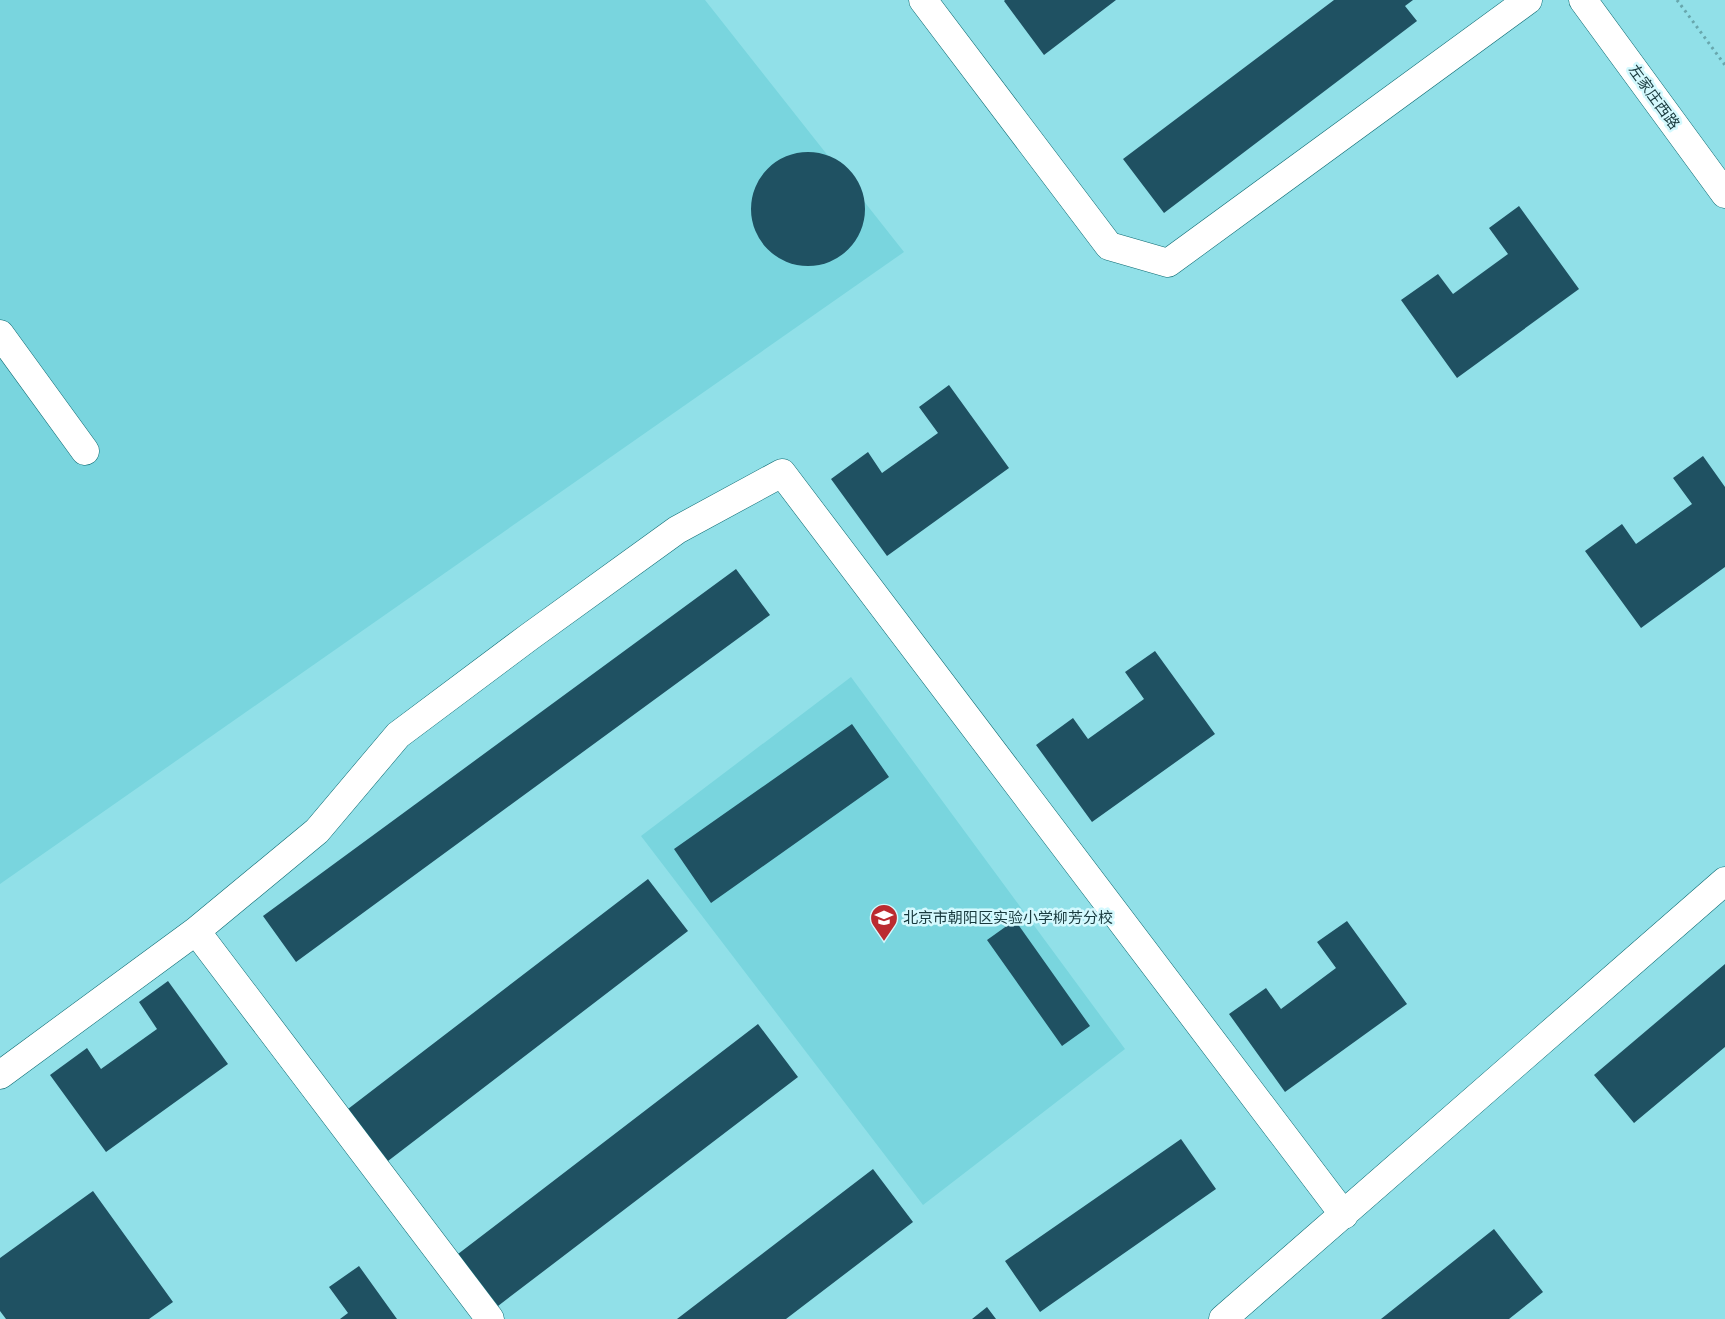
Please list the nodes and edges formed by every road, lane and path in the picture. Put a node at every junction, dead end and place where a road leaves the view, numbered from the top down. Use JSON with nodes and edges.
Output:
{"nodes":[{"id":1,"x":922,"y":0,"type":"edge"},
{"id":2,"x":1528,"y":0,"type":"edge"},
{"id":3,"x":1583,"y":0,"type":"edge"},
{"id":4,"x":1677,"y":0,"type":"edge"},
{"id":5,"x":1725,"y":65,"type":"edge"},
{"id":6,"x":1725,"y":194,"type":"edge"},
{"id":7,"x":0,"y":334,"type":"edge"},
{"id":8,"x":84,"y":451,"type":"dead end"},
{"id":9,"x":1725,"y":881,"type":"edge"},
{"id":10,"x":196,"y":931,"type":"junction"},
{"id":11,"x":0,"y":1075,"type":"edge"},
{"id":12,"x":1344,"y":1215,"type":"junction"},
{"id":13,"x":490,"y":1319,"type":"edge"},
{"id":14,"x":1223,"y":1319,"type":"edge"}],
"edges":[{"from":1,"to":2,"type":"street"},
{"from":3,"to":6,"type":"street","name":"左家庄西路"},
{"from":4,"to":5,"type":"path"},
{"from":7,"to":8,"type":"street"},
{"from":9,"to":12,"type":"street"},
{"from":10,"to":11,"type":"street"},
{"from":10,"to":12,"type":"street"},
{"from":10,"to":13,"type":"street"},
{"from":12,"to":14,"type":"street"}]}
